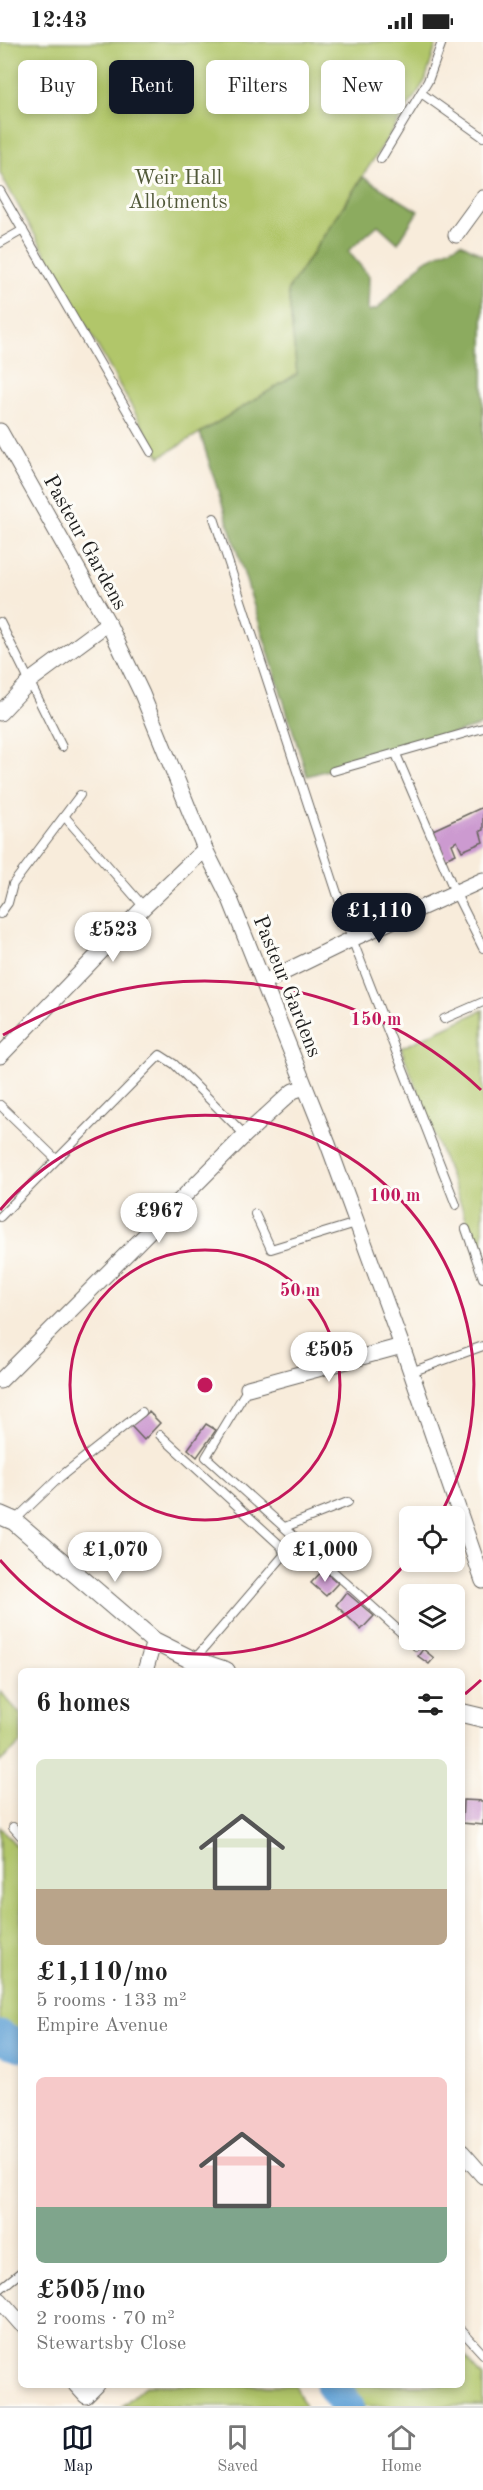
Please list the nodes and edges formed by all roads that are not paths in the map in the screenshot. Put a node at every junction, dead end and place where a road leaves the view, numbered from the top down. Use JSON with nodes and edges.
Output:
{"nodes":[{"id":1,"x":442,"y":42,"type":"edge"},
{"id":2,"x":421,"y":93,"type":"junction"},
{"id":3,"x":483,"y":137,"type":"edge"},
{"id":4,"x":381,"y":159,"type":"dead end"},
{"id":5,"x":0,"y":191,"type":"edge"},
{"id":6,"x":483,"y":198,"type":"edge"},
{"id":7,"x":23,"y":230,"type":"junction"},
{"id":8,"x":456,"y":235,"type":"dead end"},
{"id":9,"x":0,"y":243,"type":"edge"},
{"id":10,"x":0,"y":431,"type":"edge"},
{"id":11,"x":150,"y":452,"type":"dead end"},
{"id":12,"x":214,"y":518,"type":"dead end"},
{"id":13,"x":0,"y":622,"type":"edge"},
{"id":14,"x":108,"y":623,"type":"junction"},
{"id":15,"x":31,"y":680,"type":"junction"},
{"id":16,"x":0,"y":712,"type":"edge"},
{"id":17,"x":483,"y":729,"type":"edge"},
{"id":18,"x":62,"y":747,"type":"dead end"},
{"id":19,"x":396,"y":754,"type":"junction"},
{"id":20,"x":333,"y":771,"type":"dead end"},
{"id":21,"x":80,"y":795,"type":"dead end"},
{"id":22,"x":64,"y":817,"type":"junction"},
{"id":23,"x":205,"y":849,"type":"junction"},
{"id":24,"x":483,"y":880,"type":"edge"},
{"id":25,"x":455,"y":892,"type":"junction"},
{"id":26,"x":144,"y":907,"type":"junction"},
{"id":27,"x":0,"y":914,"type":"edge"},
{"id":28,"x":352,"y":939,"type":"junction"},
{"id":29,"x":483,"y":948,"type":"edge"},
{"id":30,"x":264,"y":982,"type":"junction"},
{"id":31,"x":483,"y":1002,"type":"edge"},
{"id":32,"x":444,"y":1019,"type":"dead end"},
{"id":33,"x":0,"y":1056,"type":"edge"},
{"id":34,"x":305,"y":1087,"type":"junction"},
{"id":35,"x":0,"y":1105,"type":"edge"},
{"id":36,"x":245,"y":1135,"type":"junction"},
{"id":37,"x":56,"y":1159,"type":"junction"},
{"id":38,"x":456,"y":1205,"type":"dead end"},
{"id":39,"x":255,"y":1214,"type":"dead end"},
{"id":40,"x":0,"y":1216,"type":"edge"},
{"id":41,"x":356,"y":1223,"type":"junction"},
{"id":42,"x":466,"y":1229,"type":"dead end"},
{"id":43,"x":483,"y":1278,"type":"edge"},
{"id":44,"x":402,"y":1346,"type":"junction"},
{"id":45,"x":483,"y":1346,"type":"edge"},
{"id":46,"x":411,"y":1372,"type":"junction"},
{"id":47,"x":0,"y":1381,"type":"edge"},
{"id":48,"x":248,"y":1388,"type":"joint"},
{"id":49,"x":142,"y":1412,"type":"dead end"},
{"id":50,"x":160,"y":1435,"type":"dead end"},
{"id":51,"x":348,"y":1502,"type":"dead end"},
{"id":52,"x":7,"y":1518,"type":"edge"},
{"id":53,"x":285,"y":1527,"type":"junction"},
{"id":54,"x":483,"y":1581,"type":"edge"},
{"id":55,"x":399,"y":1631,"type":"edge"},
{"id":56,"x":154,"y":1641,"type":"junction"},
{"id":57,"x":193,"y":1660,"type":"junction"},
{"id":58,"x":146,"y":1668,"type":"edge"},
{"id":59,"x":217,"y":1668,"type":"edge"},
{"id":60,"x":465,"y":1714,"type":"edge"},
{"id":61,"x":483,"y":1718,"type":"edge"},
{"id":62,"x":13,"y":1827,"type":"dead end"},
{"id":63,"x":18,"y":1833,"type":"edge"},
{"id":64,"x":465,"y":2155,"type":"edge"},
{"id":65,"x":483,"y":2176,"type":"edge"},
{"id":66,"x":18,"y":2274,"type":"edge"},
{"id":67,"x":0,"y":2289,"type":"edge"},
{"id":68,"x":0,"y":2300,"type":"edge"},
{"id":69,"x":18,"y":2321,"type":"edge"},
{"id":70,"x":465,"y":2334,"type":"edge"},
{"id":71,"x":483,"y":2353,"type":"edge"},
{"id":72,"x":79,"y":2388,"type":"edge"},
{"id":73,"x":94,"y":2388,"type":"edge"}],
"edges":[{"from":1,"to":2,"type":"lane"},
{"from":2,"to":3,"type":"lane"},
{"from":2,"to":4,"type":"lane"},
{"from":5,"to":7,"type":"lane"},
{"from":6,"to":8,"type":"street"},
{"from":7,"to":9,"type":"lane"},
{"from":7,"to":11,"type":"lane"},
{"from":10,"to":14,"type":"street","name":"Pasteur Gardens"},
{"from":12,"to":28,"type":"lane"},
{"from":13,"to":15,"type":"lane"},
{"from":14,"to":15,"type":"street"},
{"from":14,"to":23,"type":"street","name":"Pasteur Gardens"},
{"from":15,"to":16,"type":"street"},
{"from":15,"to":18,"type":"lane"},
{"from":17,"to":19,"type":"lane"},
{"from":19,"to":20,"type":"lane"},
{"from":19,"to":25,"type":"lane"},
{"from":21,"to":22,"type":"lane"},
{"from":22,"to":26,"type":"lane"},
{"from":22,"to":27,"type":"lane"},
{"from":23,"to":26,"type":"street"},
{"from":23,"to":30,"type":"street","name":"Pasteur Gardens"},
{"from":24,"to":25,"type":"street"},
{"from":25,"to":28,"type":"street"},
{"from":25,"to":29,"type":"lane"},
{"from":26,"to":33,"type":"street"},
{"from":28,"to":30,"type":"street"},
{"from":28,"to":38,"type":"lane"},
{"from":30,"to":34,"type":"street","name":"Pasteur Gardens"},
{"from":31,"to":32,"type":"lane"},
{"from":34,"to":36,"type":"street"},
{"from":34,"to":41,"type":"street","name":"Pasteur Gardens"},
{"from":35,"to":37,"type":"lane"},
{"from":36,"to":37,"type":"lane"},
{"from":36,"to":47,"type":"street"},
{"from":37,"to":40,"type":"lane"},
{"from":39,"to":41,"type":"lane"},
{"from":41,"to":44,"type":"street","name":"Pasteur Gardens"},
{"from":42,"to":43,"type":"lane"},
{"from":44,"to":46,"type":"street","name":"Pasteur Gardens"},
{"from":44,"to":48,"type":"street"},
{"from":45,"to":46,"type":"lane"},
{"from":46,"to":54,"type":"street","name":"Pasteur Gardens"},
{"from":48,"to":53,"type":"lane"},
{"from":49,"to":52,"type":"lane"},
{"from":50,"to":57,"type":"lane"},
{"from":51,"to":53,"type":"lane"},
{"from":52,"to":56,"type":"street"},
{"from":53,"to":55,"type":"lane"},
{"from":56,"to":57,"type":"street"},
{"from":56,"to":58,"type":"street"},
{"from":57,"to":59,"type":"street"},
{"from":60,"to":61,"type":"street"},
{"from":62,"to":63,"type":"lane"},
{"from":64,"to":65,"type":"street"},
{"from":66,"to":67,"type":"lane"},
{"from":68,"to":69,"type":"street"},
{"from":70,"to":71,"type":"lane"},
{"from":72,"to":73,"type":"street"}]}
